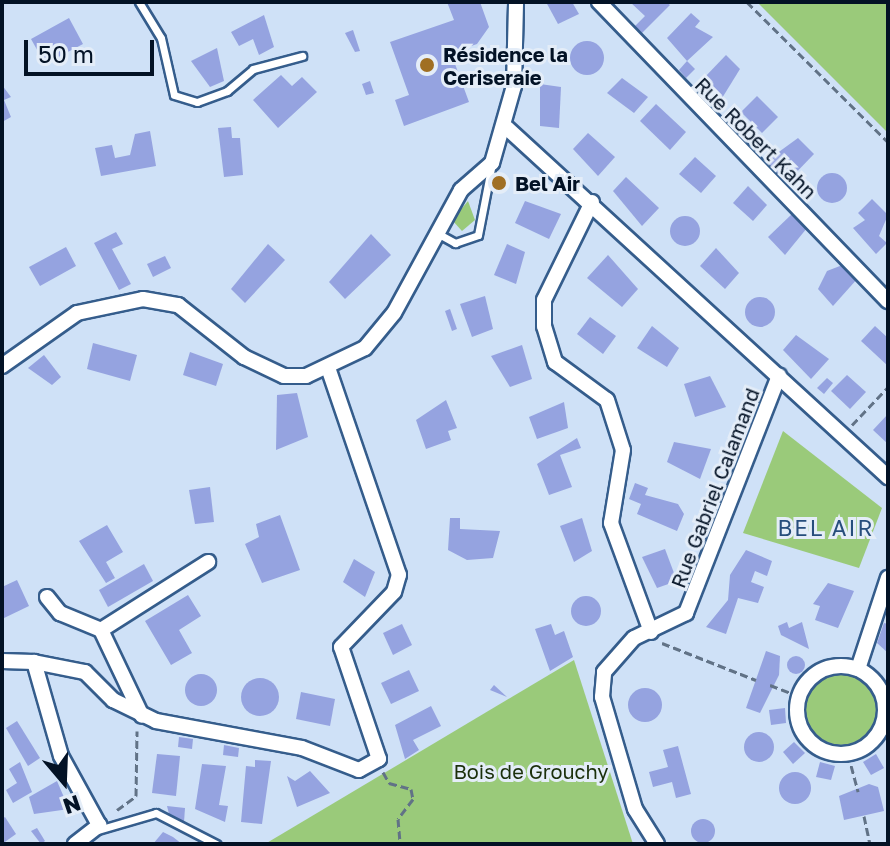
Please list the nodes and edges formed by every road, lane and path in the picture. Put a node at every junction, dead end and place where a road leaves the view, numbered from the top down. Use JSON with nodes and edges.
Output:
{"nodes":[{"id":1,"x":139,"y":2,"type":"edge"},
{"id":2,"x":516,"y":2,"type":"edge"},
{"id":3,"x":599,"y":2,"type":"edge"},
{"id":4,"x":747,"y":2,"type":"edge"},
{"id":5,"x":302,"y":56,"type":"dead end"},
{"id":6,"x":507,"y":128,"type":"junction"},
{"id":7,"x":888,"y":142,"type":"edge"},
{"id":8,"x":492,"y":163,"type":"junction"},
{"id":9,"x":592,"y":202,"type":"junction"},
{"id":10,"x":435,"y":232,"type":"junction"},
{"id":11,"x":888,"y":301,"type":"edge"},
{"id":12,"x":2,"y":366,"type":"edge"},
{"id":13,"x":328,"y":368,"type":"junction"},
{"id":14,"x":779,"y":376,"type":"junction"},
{"id":15,"x":888,"y":387,"type":"edge"},
{"id":16,"x":843,"y":435,"type":"junction"},
{"id":17,"x":888,"y":477,"type":"edge"},
{"id":18,"x":208,"y":562,"type":"dead end"},
{"id":19,"x":888,"y":578,"type":"edge"},
{"id":20,"x":47,"y":597,"type":"dead end"},
{"id":21,"x":101,"y":630,"type":"junction"},
{"id":22,"x":651,"y":632,"type":"junction"},
{"id":23,"x":2,"y":661,"type":"edge"},
{"id":24,"x":34,"y":662,"type":"junction"},
{"id":25,"x":858,"y":669,"type":"junction"},
{"id":26,"x":756,"y":680,"type":"dead end"},
{"id":27,"x":770,"y":685,"type":"dead end"},
{"id":28,"x":799,"y":696,"type":"junction"},
{"id":29,"x":142,"y":716,"type":"junction"},
{"id":30,"x":885,"y":727,"type":"edge"},
{"id":31,"x":135,"y":739,"type":"dead end"},
{"id":32,"x":848,"y":754,"type":"junction"},
{"id":33,"x":377,"y":762,"type":"junction"},
{"id":34,"x":858,"y":792,"type":"dead end"},
{"id":35,"x":864,"y":816,"type":"dead end"},
{"id":36,"x":98,"y":828,"type":"junction"},
{"id":37,"x":75,"y":844,"type":"edge"},
{"id":38,"x":216,"y":844,"type":"edge"},
{"id":39,"x":400,"y":844,"type":"edge"},
{"id":40,"x":657,"y":844,"type":"edge"},
{"id":41,"x":870,"y":844,"type":"edge"}],
"edges":[{"from":1,"to":5,"type":"lane"},
{"from":2,"to":6,"type":"street"},
{"from":3,"to":11,"type":"street","name":"Rue Robert Kahn"},
{"from":4,"to":7,"type":"path"},
{"from":6,"to":8,"type":"street"},
{"from":6,"to":9,"type":"street","name":"Rue Gabriel Calamand"},
{"from":8,"to":10,"type":"street"},
{"from":8,"to":10,"type":"lane"},
{"from":9,"to":14,"type":"street","name":"Rue Gabriel Calamand"},
{"from":9,"to":22,"type":"street"},
{"from":10,"to":13,"type":"street"},
{"from":12,"to":13,"type":"street"},
{"from":13,"to":33,"type":"street"},
{"from":14,"to":16,"type":"street","name":"Rue Gabriel Calamand"},
{"from":14,"to":22,"type":"street","name":"Rue Gabriel Calamand"},
{"from":15,"to":16,"type":"path"},
{"from":16,"to":17,"type":"street","name":"Rue Gabriel Calamand"},
{"from":18,"to":21,"type":"street"},
{"from":19,"to":25,"type":"street"},
{"from":20,"to":21,"type":"street"},
{"from":21,"to":29,"type":"street"},
{"from":22,"to":26,"type":"path"},
{"from":22,"to":40,"type":"street","name":"Rue Gabriel Calamand"},
{"from":23,"to":24,"type":"street"},
{"from":24,"to":29,"type":"street"},
{"from":24,"to":36,"type":"street"},
{"from":25,"to":28,"type":"street"},
{"from":25,"to":30,"type":"street"},
{"from":27,"to":28,"type":"path"},
{"from":28,"to":32,"type":"street"},
{"from":29,"to":33,"type":"street"},
{"from":30,"to":32,"type":"street"},
{"from":31,"to":36,"type":"path"},
{"from":32,"to":34,"type":"path"},
{"from":33,"to":39,"type":"path"},
{"from":35,"to":41,"type":"path"},
{"from":36,"to":37,"type":"street"},
{"from":36,"to":38,"type":"lane"}]}
